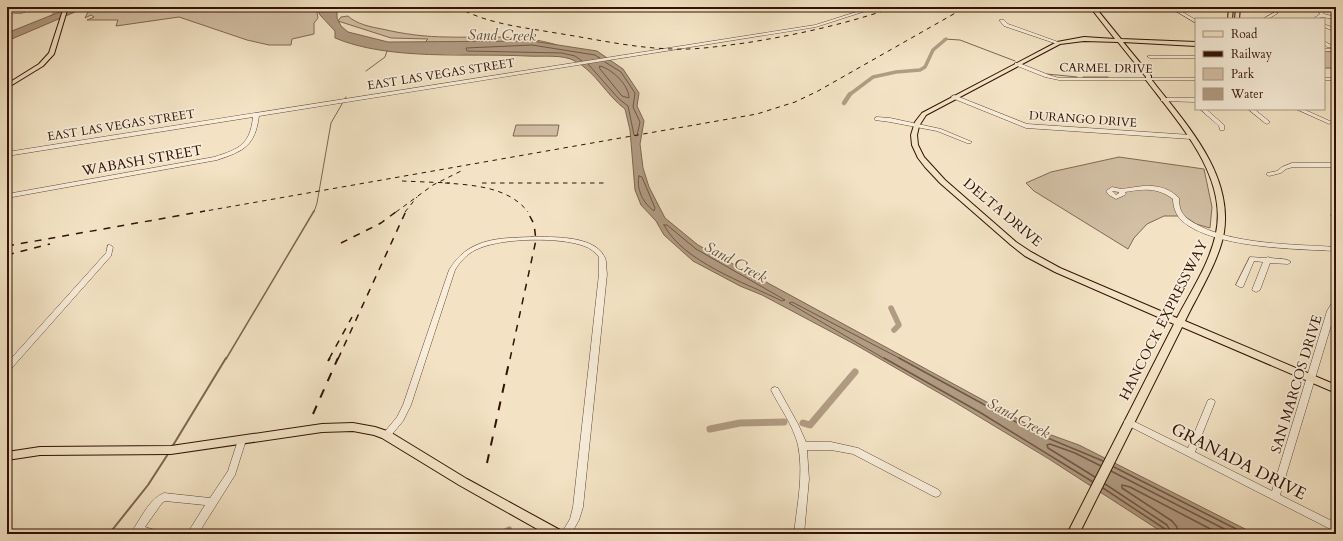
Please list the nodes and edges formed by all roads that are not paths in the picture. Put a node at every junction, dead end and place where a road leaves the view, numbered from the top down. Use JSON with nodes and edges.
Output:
{"nodes":[{"id":1,"x":35,"y":7,"type":"edge"},
{"id":2,"x":66,"y":7,"type":"edge"},
{"id":3,"x":876,"y":7,"type":"edge"},
{"id":4,"x":1092,"y":7,"type":"edge"},
{"id":5,"x":1104,"y":7,"type":"edge"},
{"id":6,"x":1166,"y":7,"type":"edge"},
{"id":7,"x":1171,"y":7,"type":"edge"},
{"id":8,"x":1231,"y":7,"type":"edge"},
{"id":9,"x":1238,"y":7,"type":"edge"},
{"id":10,"x":1308,"y":8,"type":"edge"},
{"id":11,"x":1317,"y":8,"type":"edge"},
{"id":12,"x":1336,"y":8,"type":"edge"},
{"id":13,"x":1132,"y":9,"type":"dead end"},
{"id":14,"x":1141,"y":9,"type":"dead end"},
{"id":15,"x":7,"y":13,"type":"edge"},
{"id":16,"x":1276,"y":13,"type":"dead end"},
{"id":17,"x":1320,"y":15,"type":"junction"},
{"id":18,"x":1231,"y":18,"type":"edge"},
{"id":19,"x":1237,"y":18,"type":"edge"},
{"id":20,"x":1267,"y":18,"type":"edge"},
{"id":21,"x":1316,"y":18,"type":"edge"},
{"id":22,"x":1336,"y":18,"type":"edge"},
{"id":23,"x":1002,"y":21,"type":"dead end"},
{"id":24,"x":1195,"y":21,"type":"edge"},
{"id":25,"x":1325,"y":25,"type":"edge"},
{"id":26,"x":1336,"y":30,"type":"edge"},
{"id":27,"x":1118,"y":41,"type":"junction"},
{"id":28,"x":1195,"y":41,"type":"edge"},
{"id":29,"x":1059,"y":43,"type":"junction"},
{"id":30,"x":1177,"y":44,"type":"junction"},
{"id":31,"x":1195,"y":44,"type":"edge"},
{"id":32,"x":1150,"y":56,"type":"dead end"},
{"id":33,"x":1195,"y":57,"type":"edge"},
{"id":34,"x":1017,"y":64,"type":"junction"},
{"id":35,"x":1148,"y":79,"type":"junction"},
{"id":36,"x":1195,"y":79,"type":"edge"},
{"id":37,"x":1325,"y":79,"type":"edge"},
{"id":38,"x":1336,"y":79,"type":"edge"},
{"id":39,"x":7,"y":86,"type":"edge"},
{"id":40,"x":954,"y":97,"type":"junction"},
{"id":41,"x":1163,"y":100,"type":"junction"},
{"id":42,"x":1195,"y":101,"type":"edge"},
{"id":43,"x":1204,"y":110,"type":"edge"},
{"id":44,"x":1252,"y":110,"type":"edge"},
{"id":45,"x":1301,"y":110,"type":"edge"},
{"id":46,"x":256,"y":115,"type":"junction"},
{"id":47,"x":877,"y":120,"type":"dead end"},
{"id":48,"x":1267,"y":122,"type":"dead end"},
{"id":49,"x":1329,"y":122,"type":"dead end"},
{"id":50,"x":916,"y":125,"type":"junction"},
{"id":51,"x":1222,"y":129,"type":"dead end"},
{"id":52,"x":1192,"y":137,"type":"junction"},
{"id":53,"x":968,"y":142,"type":"dead end"},
{"id":54,"x":7,"y":154,"type":"edge"},
{"id":55,"x":1336,"y":165,"type":"edge"},
{"id":56,"x":1269,"y":174,"type":"dead end"},
{"id":57,"x":1121,"y":191,"type":"dead end"},
{"id":58,"x":7,"y":196,"type":"edge"},
{"id":59,"x":1336,"y":210,"type":"edge"},
{"id":60,"x":1336,"y":222,"type":"edge"},
{"id":61,"x":1220,"y":235,"type":"junction"},
{"id":62,"x":110,"y":247,"type":"dead end"},
{"id":63,"x":1336,"y":249,"type":"edge"},
{"id":64,"x":1268,"y":259,"type":"junction"},
{"id":65,"x":1288,"y":262,"type":"dead end"},
{"id":66,"x":1240,"y":284,"type":"dead end"},
{"id":67,"x":1256,"y":290,"type":"dead end"},
{"id":68,"x":1336,"y":303,"type":"edge"},
{"id":69,"x":1179,"y":322,"type":"junction"},
{"id":70,"x":7,"y":367,"type":"edge"},
{"id":71,"x":1311,"y":378,"type":"junction"},
{"id":72,"x":1336,"y":389,"type":"edge"},
{"id":73,"x":775,"y":390,"type":"dead end"},
{"id":74,"x":1211,"y":402,"type":"dead end"},
{"id":75,"x":1128,"y":422,"type":"junction"},
{"id":76,"x":386,"y":435,"type":"junction"},
{"id":77,"x":242,"y":440,"type":"junction"},
{"id":78,"x":802,"y":446,"type":"junction"},
{"id":79,"x":1190,"y":454,"type":"junction"},
{"id":80,"x":7,"y":456,"type":"edge"},
{"id":81,"x":936,"y":493,"type":"dead end"},
{"id":82,"x":1275,"y":497,"type":"junction"},
{"id":83,"x":213,"y":502,"type":"junction"},
{"id":84,"x":1336,"y":528,"type":"edge"},
{"id":85,"x":155,"y":534,"type":"edge"},
{"id":86,"x":192,"y":534,"type":"edge"},
{"id":87,"x":556,"y":534,"type":"edge"},
{"id":88,"x":566,"y":534,"type":"edge"},
{"id":89,"x":799,"y":534,"type":"edge"},
{"id":90,"x":1073,"y":534,"type":"edge"}],
"edges":[{"from":1,"to":15,"type":"street"},
{"from":2,"to":39,"type":"main road"},
{"from":3,"to":46,"type":"street","name":"EAST LAS VEGAS STREET"},
{"from":4,"to":27,"type":"main road","name":"HANCOCK EXPRESSWAY"},
{"from":5,"to":13,"type":"street"},
{"from":6,"to":14,"type":"street"},
{"from":7,"to":24,"type":"street"},
{"from":8,"to":18,"type":"main road"},
{"from":9,"to":19,"type":"main road"},
{"from":10,"to":11,"type":"street"},
{"from":11,"to":12,"type":"street"},
{"from":11,"to":17,"type":"street"},
{"from":16,"to":20,"type":"street"},
{"from":17,"to":21,"type":"street"},
{"from":17,"to":22,"type":"street"},
{"from":23,"to":29,"type":"street"},
{"from":25,"to":26,"type":"street"},
{"from":27,"to":29,"type":"main road"},
{"from":27,"to":30,"type":"main road"},
{"from":27,"to":35,"type":"main road","name":"HANCOCK EXPRESSWAY"},
{"from":28,"to":30,"type":"main road"},
{"from":29,"to":34,"type":"main road"},
{"from":30,"to":31,"type":"main road"},
{"from":32,"to":33,"type":"street"},
{"from":34,"to":35,"type":"street","name":"CARMEL DRIVE"},
{"from":34,"to":40,"type":"main road"},
{"from":35,"to":36,"type":"street","name":"CARMEL DRIVE"},
{"from":35,"to":41,"type":"main road","name":"HANCOCK EXPRESSWAY"},
{"from":37,"to":38,"type":"street"},
{"from":40,"to":50,"type":"main road"},
{"from":40,"to":52,"type":"street","name":"DURANGO DRIVE"},
{"from":41,"to":42,"type":"street"},
{"from":41,"to":52,"type":"main road","name":"HANCOCK EXPRESSWAY"},
{"from":43,"to":51,"type":"street"},
{"from":44,"to":48,"type":"street"},
{"from":45,"to":49,"type":"street"},
{"from":46,"to":54,"type":"street","name":"EAST LAS VEGAS STREET"},
{"from":46,"to":58,"type":"street","name":"WABASH STREET"},
{"from":47,"to":50,"type":"street"},
{"from":50,"to":53,"type":"street"},
{"from":50,"to":69,"type":"main road","name":"DELTA DRIVE"},
{"from":52,"to":61,"type":"main road","name":"HANCOCK EXPRESSWAY"},
{"from":55,"to":56,"type":"street"},
{"from":57,"to":61,"type":"street"},
{"from":59,"to":60,"type":"street"},
{"from":61,"to":63,"type":"street"},
{"from":61,"to":69,"type":"main road","name":"HANCOCK EXPRESSWAY"},
{"from":62,"to":70,"type":"street"},
{"from":64,"to":65,"type":"street"},
{"from":64,"to":66,"type":"street"},
{"from":64,"to":67,"type":"street"},
{"from":68,"to":71,"type":"street","name":"SAN MARCOS DRIVE"},
{"from":69,"to":71,"type":"main road","name":"DELTA DRIVE"},
{"from":69,"to":75,"type":"main road","name":"HANCOCK EXPRESSWAY"},
{"from":71,"to":72,"type":"main road","name":"DELTA DRIVE"},
{"from":71,"to":82,"type":"street","name":"SAN MARCOS DRIVE"},
{"from":73,"to":78,"type":"street"},
{"from":74,"to":79,"type":"street"},
{"from":75,"to":79,"type":"street","name":"GRANADA DRIVE"},
{"from":75,"to":90,"type":"main road","name":"HANCOCK EXPRESSWAY"},
{"from":76,"to":77,"type":"main road"},
{"from":76,"to":87,"type":"main road"},
{"from":76,"to":88,"type":"street"},
{"from":77,"to":80,"type":"main road"},
{"from":77,"to":83,"type":"street"},
{"from":78,"to":81,"type":"street"},
{"from":78,"to":89,"type":"street"},
{"from":79,"to":82,"type":"street","name":"GRANADA DRIVE"},
{"from":82,"to":84,"type":"street","name":"GRANADA DRIVE"},
{"from":83,"to":85,"type":"street"},
{"from":83,"to":86,"type":"street"}]}
